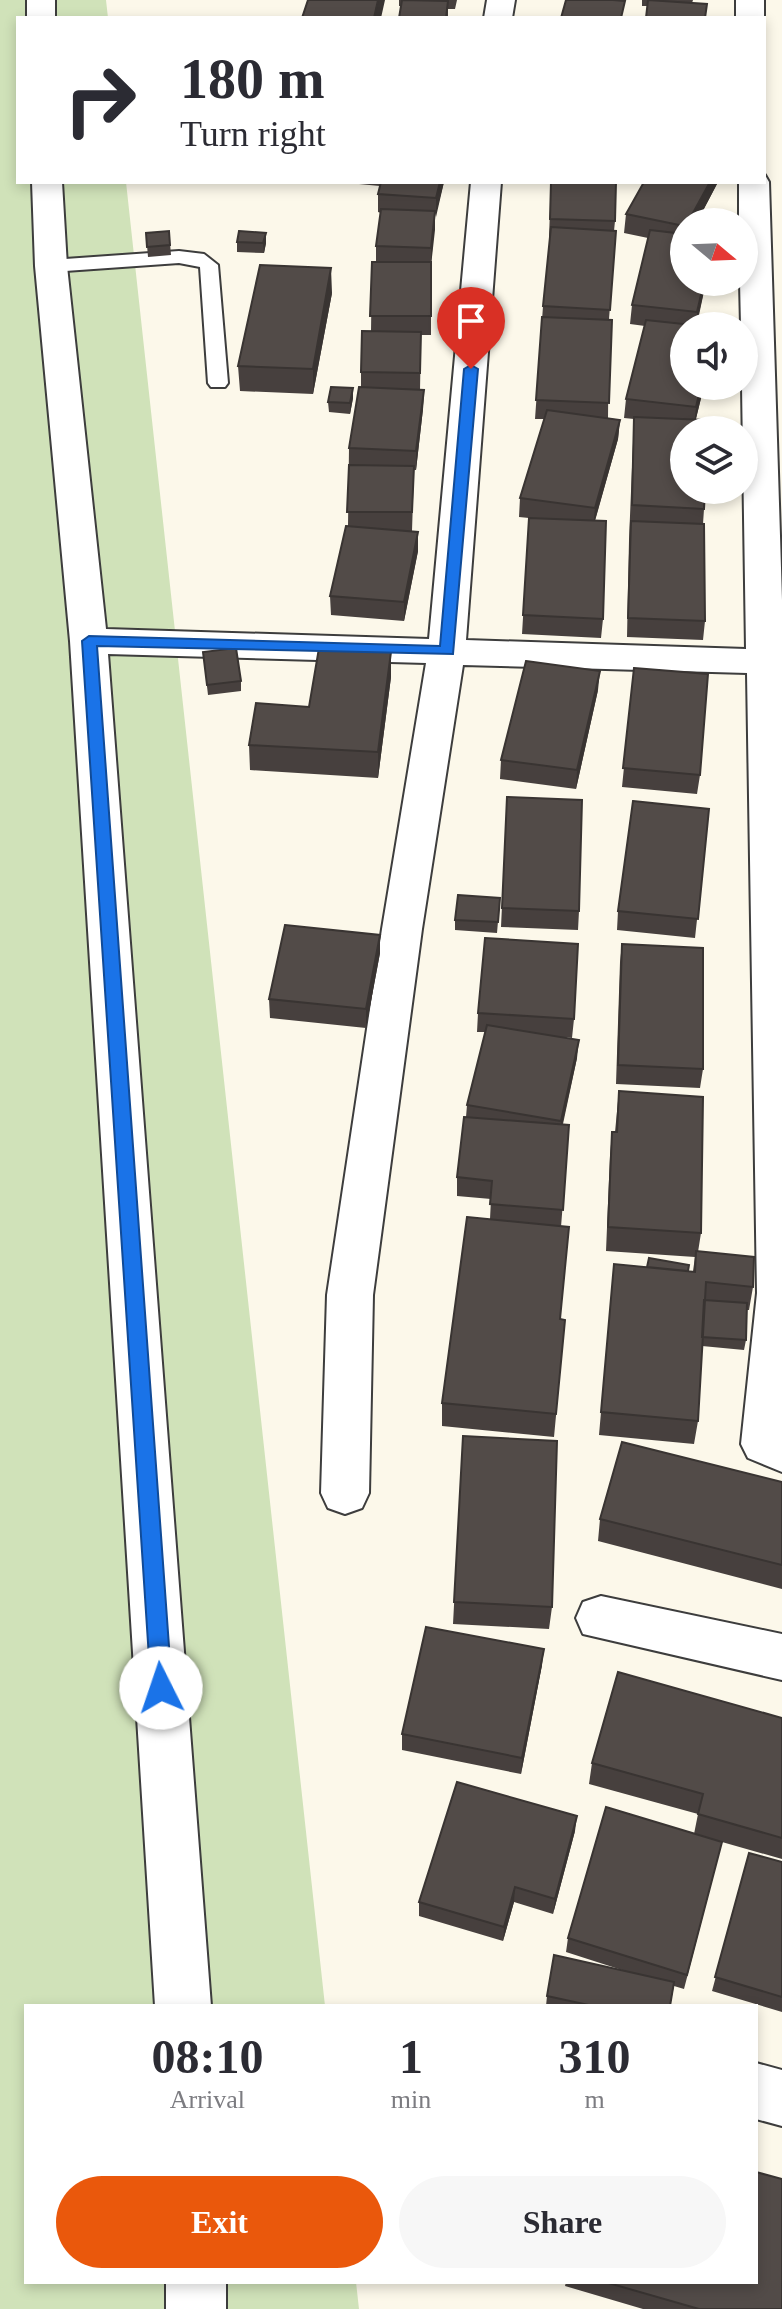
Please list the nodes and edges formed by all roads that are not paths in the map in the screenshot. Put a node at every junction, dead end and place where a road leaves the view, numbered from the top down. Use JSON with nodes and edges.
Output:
{"nodes":[{"id":1,"x":47,"y":184,"type":"edge"},
{"id":2,"x":486,"y":184,"type":"edge"},
{"id":3,"x":754,"y":184,"type":"edge"},
{"id":4,"x":51,"y":266,"type":"junction"},
{"id":5,"x":218,"y":383,"type":"dead end"},
{"id":6,"x":89,"y":641,"type":"junction"},
{"id":7,"x":447,"y":651,"type":"junction"},
{"id":8,"x":772,"y":661,"type":"edge"},
{"id":9,"x":782,"y":1452,"type":"edge"},
{"id":10,"x":345,"y":1493,"type":"dead end"},
{"id":11,"x":601,"y":1618,"type":"dead end"},
{"id":12,"x":782,"y":1657,"type":"edge"},
{"id":13,"x":183,"y":2004,"type":"edge"},
{"id":14,"x":758,"y":2092,"type":"edge"},
{"id":15,"x":782,"y":2098,"type":"edge"},
{"id":16,"x":196,"y":2284,"type":"edge"},
{"id":17,"x":196,"y":2309,"type":"edge"}],
"edges":[{"from":1,"to":4,"type":"street"},
{"from":2,"to":7,"type":"street"},
{"from":3,"to":8,"type":"street"},
{"from":4,"to":5,"type":"lane"},
{"from":4,"to":6,"type":"street"},
{"from":6,"to":7,"type":"street"},
{"from":6,"to":13,"type":"street"},
{"from":7,"to":8,"type":"street"},
{"from":7,"to":10,"type":"street"},
{"from":8,"to":9,"type":"street"},
{"from":11,"to":12,"type":"street"},
{"from":14,"to":15,"type":"street"},
{"from":16,"to":17,"type":"street"}]}
